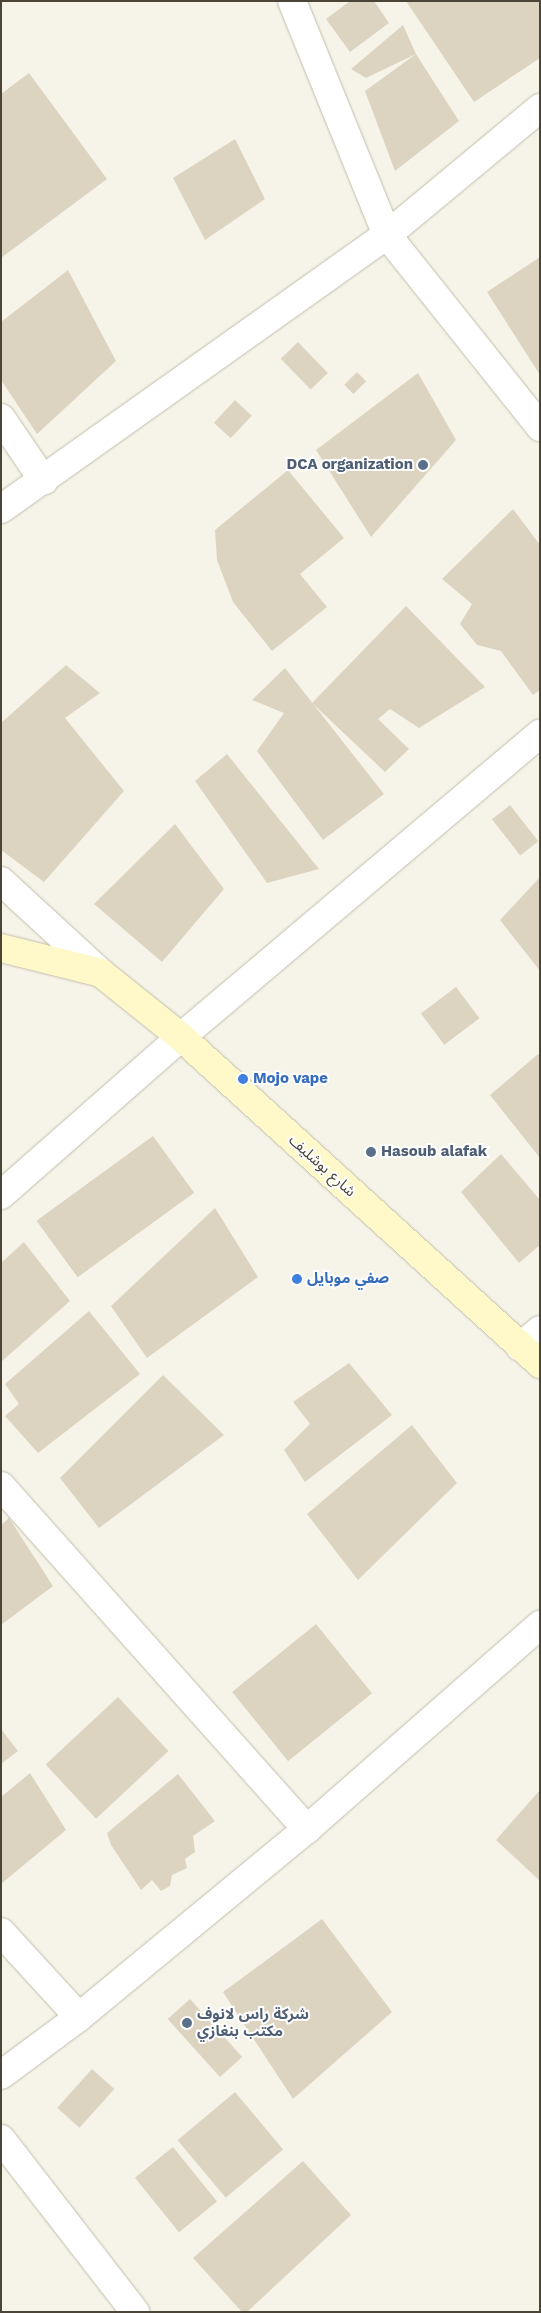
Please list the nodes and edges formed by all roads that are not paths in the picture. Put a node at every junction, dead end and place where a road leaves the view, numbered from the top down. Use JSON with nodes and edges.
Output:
{"nodes":[{"id":1,"x":292,"y":1,"type":"edge"},
{"id":2,"x":540,"y":108,"type":"edge"},
{"id":3,"x":387,"y":235,"type":"junction"},
{"id":4,"x":1,"y":418,"type":"edge"},
{"id":5,"x":540,"y":428,"type":"edge"},
{"id":6,"x":44,"y":481,"type":"junction"},
{"id":7,"x":1,"y":509,"type":"edge"},
{"id":8,"x":540,"y":734,"type":"edge"},
{"id":9,"x":1,"y":881,"type":"edge"},
{"id":10,"x":1,"y":948,"type":"edge"},
{"id":11,"x":100,"y":973,"type":"junction"},
{"id":12,"x":181,"y":1037,"type":"junction"},
{"id":13,"x":1,"y":1195,"type":"edge"},
{"id":14,"x":533,"y":1347,"type":"edge"},
{"id":15,"x":1,"y":1486,"type":"edge"},
{"id":16,"x":540,"y":1625,"type":"edge"},
{"id":17,"x":308,"y":1828,"type":"junction"},
{"id":18,"x":1,"y":1932,"type":"edge"},
{"id":19,"x":79,"y":2017,"type":"junction"},
{"id":20,"x":1,"y":2075,"type":"edge"},
{"id":21,"x":1,"y":2139,"type":"edge"},
{"id":22,"x":135,"y":2312,"type":"edge"}],
"edges":[{"from":1,"to":3,"type":"street"},
{"from":2,"to":3,"type":"street"},
{"from":3,"to":5,"type":"street"},
{"from":3,"to":6,"type":"street"},
{"from":4,"to":6,"type":"street"},
{"from":6,"to":7,"type":"street"},
{"from":8,"to":12,"type":"street"},
{"from":9,"to":11,"type":"street"},
{"from":10,"to":11,"type":"street"},
{"from":11,"to":12,"type":"street","name":"شارع بوشليف"},
{"from":12,"to":13,"type":"street"},
{"from":12,"to":14,"type":"street","name":"شارع بوشليف"},
{"from":15,"to":17,"type":"street"},
{"from":16,"to":17,"type":"street"},
{"from":17,"to":19,"type":"street"},
{"from":18,"to":19,"type":"street"},
{"from":19,"to":20,"type":"street"},
{"from":21,"to":22,"type":"street"}]}
